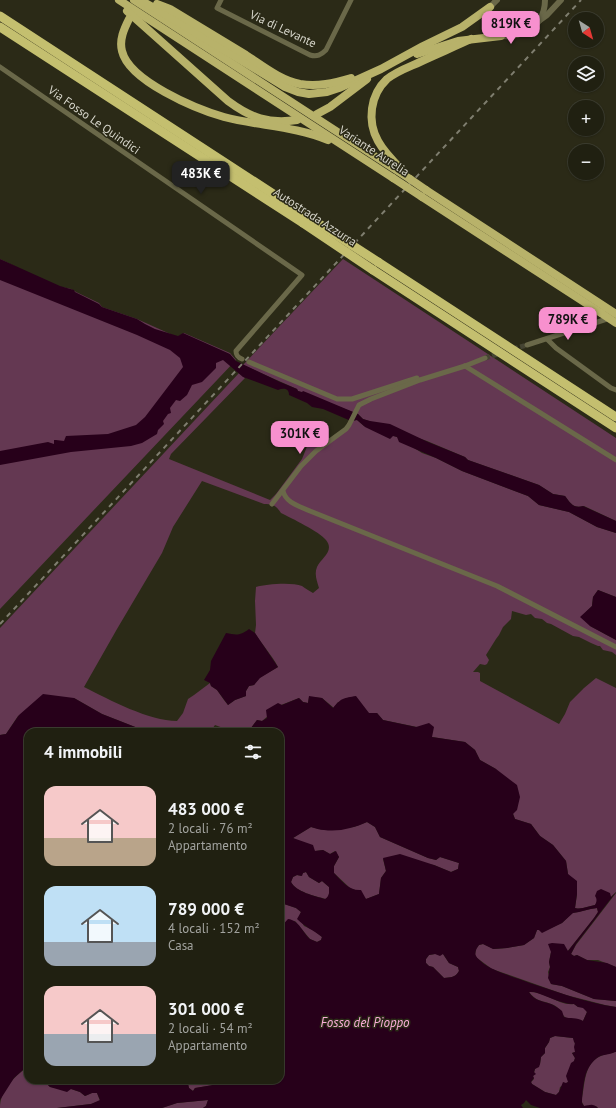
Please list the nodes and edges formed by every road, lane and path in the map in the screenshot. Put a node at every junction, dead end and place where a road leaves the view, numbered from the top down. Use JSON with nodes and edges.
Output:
{"nodes":[{"id":1,"x":115,"y":0,"type":"edge"},
{"id":2,"x":118,"y":0,"type":"edge"},
{"id":3,"x":134,"y":0,"type":"edge"},
{"id":4,"x":140,"y":0,"type":"edge"},
{"id":5,"x":221,"y":0,"type":"edge"},
{"id":6,"x":351,"y":0,"type":"edge"},
{"id":7,"x":496,"y":0,"type":"edge"},
{"id":8,"x":545,"y":0,"type":"edge"},
{"id":9,"x":561,"y":0,"type":"edge"},
{"id":10,"x":157,"y":4,"type":"dead end"},
{"id":11,"x":490,"y":7,"type":"junction"},
{"id":12,"x":0,"y":16,"type":"edge"},
{"id":13,"x":129,"y":19,"type":"dead end"},
{"id":14,"x":539,"y":21,"type":"junction"},
{"id":15,"x":0,"y":27,"type":"edge"},
{"id":16,"x":501,"y":36,"type":"junction"},
{"id":17,"x":471,"y":39,"type":"junction"},
{"id":18,"x":398,"y":60,"type":"junction"},
{"id":19,"x":0,"y":67,"type":"edge"},
{"id":20,"x":381,"y":69,"type":"junction"},
{"id":21,"x":317,"y":114,"type":"dead end"},
{"id":22,"x":297,"y":120,"type":"dead end"},
{"id":23,"x":357,"y":154,"type":"junction"},
{"id":24,"x":397,"y":172,"type":"junction"},
{"id":25,"x":424,"y":193,"type":"junction"},
{"id":26,"x":305,"y":220,"type":"junction"},
{"id":27,"x":376,"y":266,"type":"junction"},
{"id":28,"x":604,"y":311,"type":"junction"},
{"id":29,"x":616,"y":315,"type":"edge"},
{"id":30,"x":616,"y":323,"type":"edge"},
{"id":31,"x":548,"y":339,"type":"junction"},
{"id":32,"x":528,"y":345,"type":"tunnel mouth"},
{"id":33,"x":485,"y":358,"type":"tunnel mouth"},
{"id":34,"x":242,"y":359,"type":"dead end"},
{"id":35,"x":249,"y":362,"type":"dead end"},
{"id":36,"x":465,"y":366,"type":"junction"},
{"id":37,"x":431,"y":376,"type":"junction"},
{"id":38,"x":616,"y":390,"type":"edge"},
{"id":39,"x":616,"y":417,"type":"edge"},
{"id":40,"x":616,"y":428,"type":"edge"},
{"id":41,"x":616,"y":460,"type":"edge"},
{"id":42,"x":283,"y":491,"type":"junction"},
{"id":43,"x":272,"y":504,"type":"dead end"},
{"id":44,"x":616,"y":647,"type":"edge"}],
"edges":[{"from":1,"to":22,"type":"highway"},
{"from":2,"to":23,"type":"highway","name":"Variante Aurelia"},
{"from":3,"to":24,"type":"highway","name":"Variante Aurelia"},
{"from":4,"to":20,"type":"highway"},
{"from":5,"to":6,"type":"street","name":"Via di Levante"},
{"from":7,"to":11,"type":"street"},
{"from":8,"to":14,"type":"street"},
{"from":9,"to":14,"type":"street"},
{"from":10,"to":20,"type":"highway"},
{"from":11,"to":16,"type":"street"},
{"from":11,"to":18,"type":"highway"},
{"from":12,"to":26,"type":"highway","name":"Autostrada Azzurra"},
{"from":13,"to":23,"type":"highway"},
{"from":14,"to":16,"type":"street"},
{"from":15,"to":26,"type":"highway","name":"Autostrada Azzurra"},
{"from":16,"to":17,"type":"highway"},
{"from":17,"to":18,"type":"highway"},
{"from":17,"to":24,"type":"highway"},
{"from":18,"to":20,"type":"highway"},
{"from":19,"to":34,"type":"street","name":"Via Fosso Le Quindici"},
{"from":20,"to":21,"type":"highway"},
{"from":23,"to":24,"type":"highway","name":"Variante Aurelia"},
{"from":24,"to":25,"type":"highway","name":"Variante Aurelia","bridge":true},
{"from":24,"to":25,"type":"highway","name":"Variante Aurelia","bridge":true},
{"from":25,"to":28,"type":"highway","name":"Variante Aurelia"},
{"from":26,"to":27,"type":"highway","name":"Autostrada Azzurra","bridge":true},
{"from":27,"to":39,"type":"highway","name":"Autostrada Azzurra"},
{"from":27,"to":40,"type":"highway","name":"Autostrada Azzurra"},
{"from":28,"to":29,"type":"highway","name":"Variante Aurelia"},
{"from":28,"to":30,"type":"highway","name":"Variante Aurelia","bridge":true},
{"from":29,"to":31,"type":"street"},
{"from":31,"to":32,"type":"street"},
{"from":31,"to":38,"type":"street"},
{"from":33,"to":36,"type":"street"},
{"from":35,"to":37,"type":"street"},
{"from":36,"to":37,"type":"street"},
{"from":36,"to":41,"type":"street"},
{"from":37,"to":42,"type":"street"},
{"from":42,"to":43,"type":"street"},
{"from":42,"to":44,"type":"street"}]}
